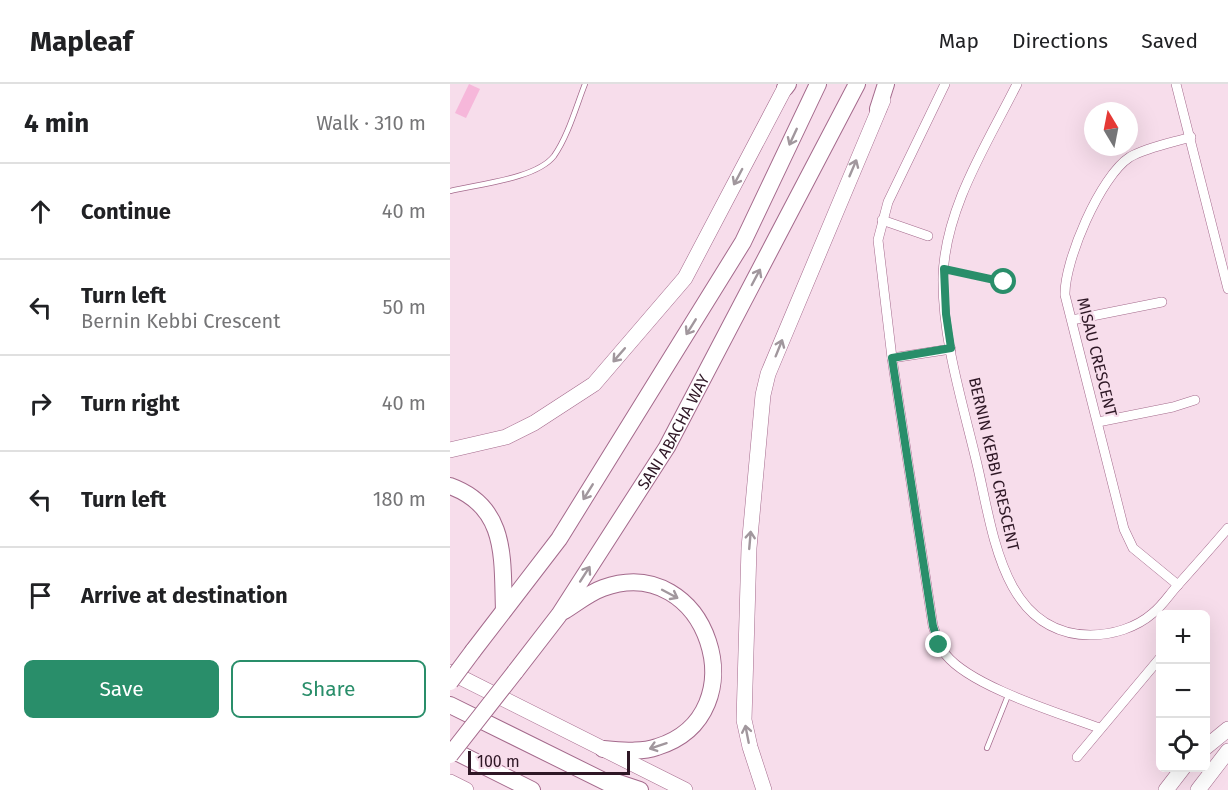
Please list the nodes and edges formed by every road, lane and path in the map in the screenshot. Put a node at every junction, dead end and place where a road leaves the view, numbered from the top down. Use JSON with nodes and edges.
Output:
{"nodes":[{"id":1,"x":585,"y":84,"type":"edge"},
{"id":2,"x":818,"y":84,"type":"edge"},
{"id":3,"x":857,"y":84,"type":"edge"},
{"id":4,"x":886,"y":84,"type":"edge"},
{"id":5,"x":891,"y":84,"type":"edge"},
{"id":6,"x":945,"y":84,"type":"edge"},
{"id":7,"x":1017,"y":84,"type":"edge"},
{"id":8,"x":1176,"y":84,"type":"edge"},
{"id":9,"x":787,"y":85,"type":"edge"},
{"id":10,"x":878,"y":109,"type":"junction"},
{"id":11,"x":1191,"y":137,"type":"junction"},
{"id":12,"x":450,"y":191,"type":"edge"},
{"id":13,"x":882,"y":219,"type":"junction"},
{"id":14,"x":928,"y":236,"type":"dead end"},
{"id":15,"x":944,"y":269,"type":"junction"},
{"id":16,"x":1004,"y":282,"type":"dead end"},
{"id":17,"x":1228,"y":289,"type":"edge"},
{"id":18,"x":1162,"y":302,"type":"dead end"},
{"id":19,"x":1072,"y":320,"type":"junction"},
{"id":20,"x":951,"y":348,"type":"junction"},
{"id":21,"x":892,"y":358,"type":"junction"},
{"id":22,"x":1195,"y":400,"type":"dead end"},
{"id":23,"x":1098,"y":422,"type":"junction"},
{"id":24,"x":450,"y":450,"type":"edge"},
{"id":25,"x":450,"y":486,"type":"edge"},
{"id":26,"x":1228,"y":528,"type":"edge"},
{"id":27,"x":1224,"y":540,"type":"edge"},
{"id":28,"x":1178,"y":585,"type":"junction"},
{"id":29,"x":504,"y":610,"type":"junction"},
{"id":30,"x":559,"y":615,"type":"junction"},
{"id":31,"x":1156,"y":664,"type":"edge"},
{"id":32,"x":450,"y":672,"type":"edge"},
{"id":33,"x":450,"y":682,"type":"edge"},
{"id":34,"x":1009,"y":693,"type":"junction"},
{"id":35,"x":450,"y":705,"type":"edge"},
{"id":36,"x":1099,"y":728,"type":"junction"},
{"id":37,"x":1228,"y":729,"type":"edge"},
{"id":38,"x":1210,"y":744,"type":"edge"},
{"id":39,"x":987,"y":748,"type":"dead end"},
{"id":40,"x":450,"y":749,"type":"edge"},
{"id":41,"x":603,"y":749,"type":"junction"},
{"id":42,"x":1228,"y":751,"type":"edge"},
{"id":43,"x":450,"y":755,"type":"edge"},
{"id":44,"x":1077,"y":757,"type":"dead end"},
{"id":45,"x":586,"y":772,"type":"junction"},
{"id":46,"x":1180,"y":772,"type":"edge"},
{"id":47,"x":504,"y":776,"type":"junction"},
{"id":48,"x":450,"y":782,"type":"edge"},
{"id":49,"x":466,"y":790,"type":"edge"},
{"id":50,"x":523,"y":790,"type":"edge"},
{"id":51,"x":532,"y":790,"type":"edge"},
{"id":52,"x":622,"y":790,"type":"edge"},
{"id":53,"x":640,"y":790,"type":"edge"},
{"id":54,"x":684,"y":790,"type":"edge"},
{"id":55,"x":764,"y":790,"type":"edge"},
{"id":56,"x":1166,"y":790,"type":"edge"},
{"id":57,"x":1198,"y":790,"type":"edge"}],
"edges":[{"from":1,"to":12,"type":"lane"},
{"from":2,"to":29,"type":"highway","one_way":true},
{"from":30,"to":3,"type":"highway","name":"SANI ABACHA WAY","one_way":true},
{"from":4,"to":10,"type":"highway"},
{"from":5,"to":10,"type":"main road"},
{"from":6,"to":13,"type":"street"},
{"from":7,"to":15,"type":"street","name":"BERNIN KEBBI CRESCENT"},
{"from":8,"to":11,"type":"street"},
{"from":9,"to":24,"type":"main road","one_way":true},
{"from":55,"to":10,"type":"main road","one_way":true},
{"from":11,"to":17,"type":"street"},
{"from":11,"to":19,"type":"street","name":"MISAU CRESCENT"},
{"from":13,"to":14,"type":"street"},
{"from":13,"to":21,"type":"street"},
{"from":15,"to":16,"type":"lane"},
{"from":15,"to":20,"type":"street","name":"BERNIN KEBBI CRESCENT"},
{"from":18,"to":19,"type":"street"},
{"from":19,"to":23,"type":"street","name":"MISAU CRESCENT"},
{"from":20,"to":21,"type":"street"},
{"from":20,"to":28,"type":"street","name":"BERNIN KEBBI CRESCENT"},
{"from":21,"to":34,"type":"street"},
{"from":22,"to":23,"type":"street"},
{"from":23,"to":28,"type":"street","name":"MISAU CRESCENT"},
{"from":25,"to":29,"type":"highway"},
{"from":26,"to":27,"type":"street","name":"BERNIN KEBBI CRESCENT"},
{"from":27,"to":28,"type":"street","name":"BERNIN KEBBI CRESCENT"},
{"from":29,"to":33,"type":"highway","bridge":true},
{"from":30,"to":41,"type":"highway","one_way":true},
{"from":30,"to":43,"type":"highway","name":"SANI ABACHA WAY","bridge":true},
{"from":31,"to":36,"type":"street"},
{"from":32,"to":41,"type":"main road"},
{"from":34,"to":36,"type":"street"},
{"from":34,"to":39,"type":"lane"},
{"from":35,"to":45,"type":"highway"},
{"from":36,"to":44,"type":"street"},
{"from":37,"to":38,"type":"main road"},
{"from":40,"to":47,"type":"highway"},
{"from":41,"to":54,"type":"main road"},
{"from":42,"to":57,"type":"main road"},
{"from":45,"to":52,"type":"highway"},
{"from":45,"to":53,"type":"highway"},
{"from":46,"to":56,"type":"main road"},
{"from":47,"to":50,"type":"highway"},
{"from":47,"to":51,"type":"highway"},
{"from":48,"to":49,"type":"main road"}]}
